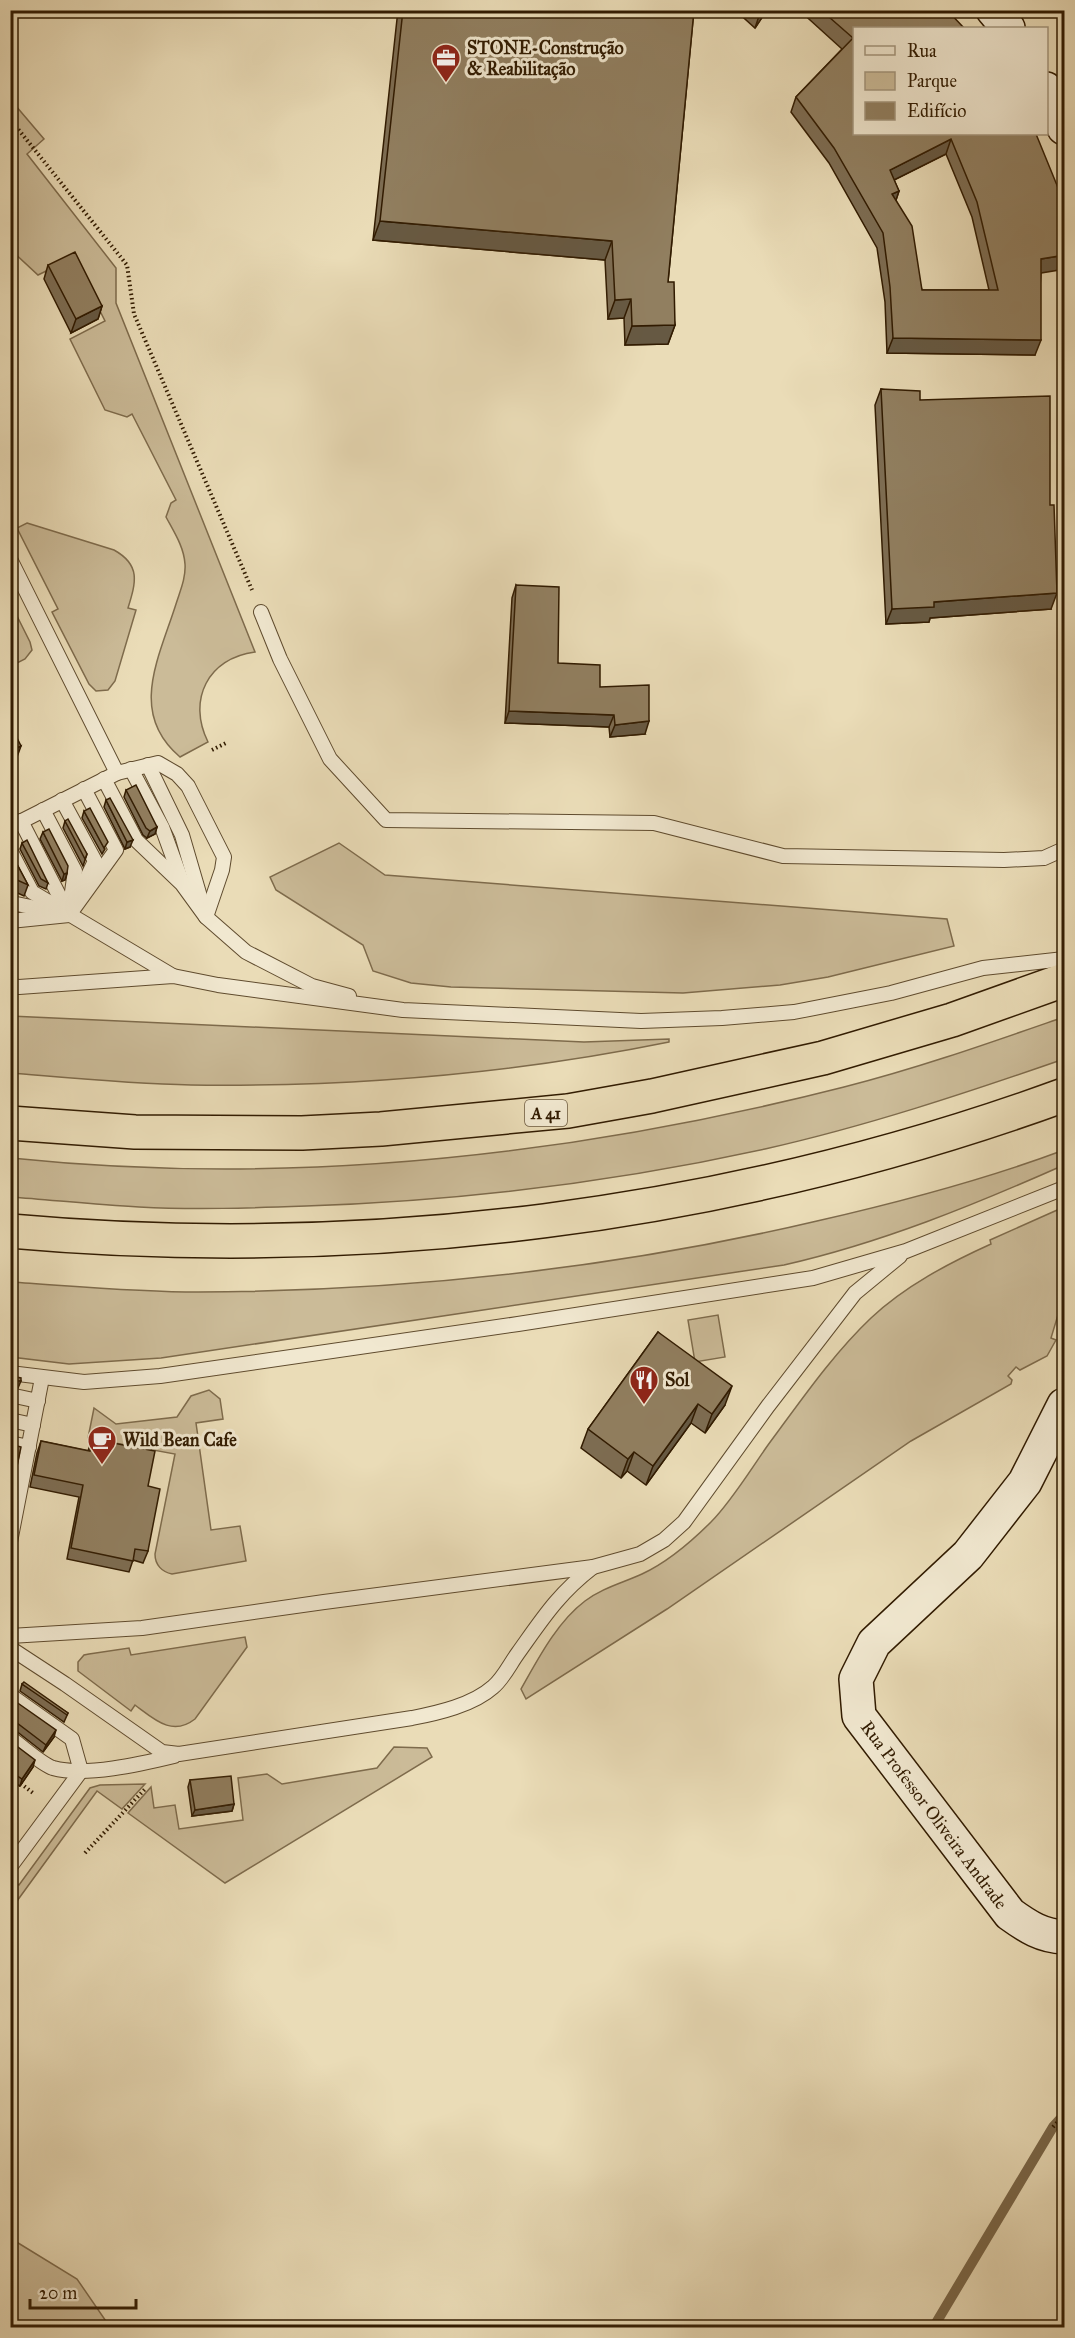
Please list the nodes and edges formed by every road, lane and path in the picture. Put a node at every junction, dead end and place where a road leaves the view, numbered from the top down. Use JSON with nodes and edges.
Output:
{"nodes":[{"id":1,"x":993,"y":10,"type":"edge"},
{"id":2,"x":1007,"y":27,"type":"edge"},
{"id":3,"x":1048,"y":91,"type":"edge"},
{"id":4,"x":10,"y":119,"type":"edge"},
{"id":5,"x":1065,"y":128,"type":"edge"},
{"id":6,"x":10,"y":559,"type":"edge"},
{"id":7,"x":261,"y":612,"type":"joint"},
{"id":8,"x":226,"y":743,"type":"dead end"},
{"id":9,"x":212,"y":750,"type":"dead end"},
{"id":10,"x":148,"y":765,"type":"junction"},
{"id":11,"x":131,"y":769,"type":"junction"},
{"id":12,"x":110,"y":776,"type":"junction"},
{"id":13,"x":84,"y":789,"type":"junction"},
{"id":14,"x":62,"y":800,"type":"junction"},
{"id":15,"x":43,"y":810,"type":"junction"},
{"id":16,"x":16,"y":824,"type":"edge"},
{"id":17,"x":1065,"y":849,"type":"edge"},
{"id":18,"x":10,"y":850,"type":"edge"},
{"id":19,"x":182,"y":884,"type":"junction"},
{"id":20,"x":10,"y":899,"type":"edge"},
{"id":21,"x":10,"y":914,"type":"edge"},
{"id":22,"x":69,"y":915,"type":"junction"},
{"id":23,"x":206,"y":917,"type":"junction"},
{"id":24,"x":10,"y":921,"type":"edge"},
{"id":25,"x":1065,"y":958,"type":"edge"},
{"id":26,"x":173,"y":976,"type":"junction"},
{"id":27,"x":1065,"y":980,"type":"edge"},
{"id":28,"x":10,"y":985,"type":"edge"},
{"id":29,"x":403,"y":1010,"type":"junction"},
{"id":30,"x":1065,"y":1095,"type":"edge"},
{"id":31,"x":10,"y":1123,"type":"edge"},
{"id":32,"x":1065,"y":1188,"type":"edge"},
{"id":33,"x":10,"y":1231,"type":"edge"},
{"id":34,"x":906,"y":1251,"type":"junction"},
{"id":35,"x":10,"y":1373,"type":"edge"},
{"id":36,"x":42,"y":1378,"type":"junction"},
{"id":37,"x":10,"y":1395,"type":"edge"},
{"id":38,"x":38,"y":1401,"type":"junction"},
{"id":39,"x":1065,"y":1406,"type":"edge"},
{"id":40,"x":10,"y":1420,"type":"edge"},
{"id":41,"x":33,"y":1425,"type":"junction"},
{"id":42,"x":10,"y":1443,"type":"edge"},
{"id":43,"x":29,"y":1447,"type":"junction"},
{"id":44,"x":17,"y":1470,"type":"edge"},
{"id":45,"x":15,"y":1492,"type":"edge"},
{"id":46,"x":13,"y":1516,"type":"edge"},
{"id":47,"x":11,"y":1540,"type":"edge"},
{"id":48,"x":593,"y":1567,"type":"junction"},
{"id":49,"x":10,"y":1636,"type":"edge"},
{"id":50,"x":10,"y":1648,"type":"edge"},
{"id":51,"x":10,"y":1695,"type":"edge"},
{"id":52,"x":10,"y":1738,"type":"edge"},
{"id":53,"x":179,"y":1754,"type":"junction"},
{"id":54,"x":81,"y":1771,"type":"junction"},
{"id":55,"x":18,"y":1786,"type":"edge"},
{"id":56,"x":28,"y":1800,"type":"dead end"},
{"id":57,"x":85,"y":1853,"type":"dead end"},
{"id":58,"x":10,"y":1868,"type":"edge"},
{"id":59,"x":1065,"y":1937,"type":"edge"},
{"id":60,"x":1065,"y":2115,"type":"edge"},
{"id":61,"x":1053,"y":2127,"type":"dead end"}],
"edges":[{"from":1,"to":2,"type":"street"},
{"from":3,"to":5,"type":"street"},
{"from":4,"to":7,"type":"path"},
{"from":6,"to":12,"type":"lane"},
{"from":7,"to":17,"type":"lane"},
{"from":8,"to":9,"type":"path"},
{"from":10,"to":11,"type":"lane"},
{"from":10,"to":23,"type":"lane"},
{"from":10,"to":23,"type":"lane"},
{"from":11,"to":12,"type":"lane"},
{"from":11,"to":19,"type":"lane"},
{"from":12,"to":13,"type":"lane"},
{"from":12,"to":19,"type":"lane"},
{"from":13,"to":14,"type":"lane"},
{"from":13,"to":22,"type":"lane"},
{"from":14,"to":15,"type":"lane"},
{"from":14,"to":22,"type":"lane"},
{"from":15,"to":16,"type":"lane"},
{"from":15,"to":22,"type":"lane"},
{"from":16,"to":22,"type":"lane"},
{"from":18,"to":22,"type":"lane"},
{"from":19,"to":23,"type":"lane"},
{"from":20,"to":22,"type":"lane"},
{"from":21,"to":22,"type":"lane"},
{"from":22,"to":24,"type":"lane"},
{"from":22,"to":26,"type":"lane"},
{"from":23,"to":29,"type":"lane"},
{"from":25,"to":29,"type":"lane"},
{"from":26,"to":28,"type":"lane"},
{"from":26,"to":29,"type":"lane"},
{"from":27,"to":31,"type":"highway","number":"A 41"},
{"from":30,"to":33,"type":"highway"},
{"from":32,"to":34,"type":"lane"},
{"from":34,"to":36,"type":"lane"},
{"from":34,"to":48,"type":"lane"},
{"from":35,"to":36,"type":"lane"},
{"from":36,"to":38,"type":"lane"},
{"from":37,"to":38,"type":"lane"},
{"from":38,"to":41,"type":"lane"},
{"from":39,"to":59,"type":"street","name":"Rua Professor Oliveira Andrade"},
{"from":40,"to":41,"type":"lane"},
{"from":41,"to":43,"type":"lane"},
{"from":42,"to":43,"type":"lane"},
{"from":43,"to":44,"type":"lane"},
{"from":44,"to":45,"type":"lane"},
{"from":45,"to":46,"type":"lane"},
{"from":46,"to":47,"type":"lane"},
{"from":48,"to":49,"type":"lane"},
{"from":48,"to":53,"type":"lane"},
{"from":50,"to":53,"type":"lane"},
{"from":51,"to":54,"type":"lane"},
{"from":52,"to":54,"type":"lane"},
{"from":53,"to":54,"type":"lane"},
{"from":53,"to":57,"type":"path"},
{"from":54,"to":58,"type":"lane"},
{"from":55,"to":56,"type":"path"},
{"from":60,"to":61,"type":"path"}]}
